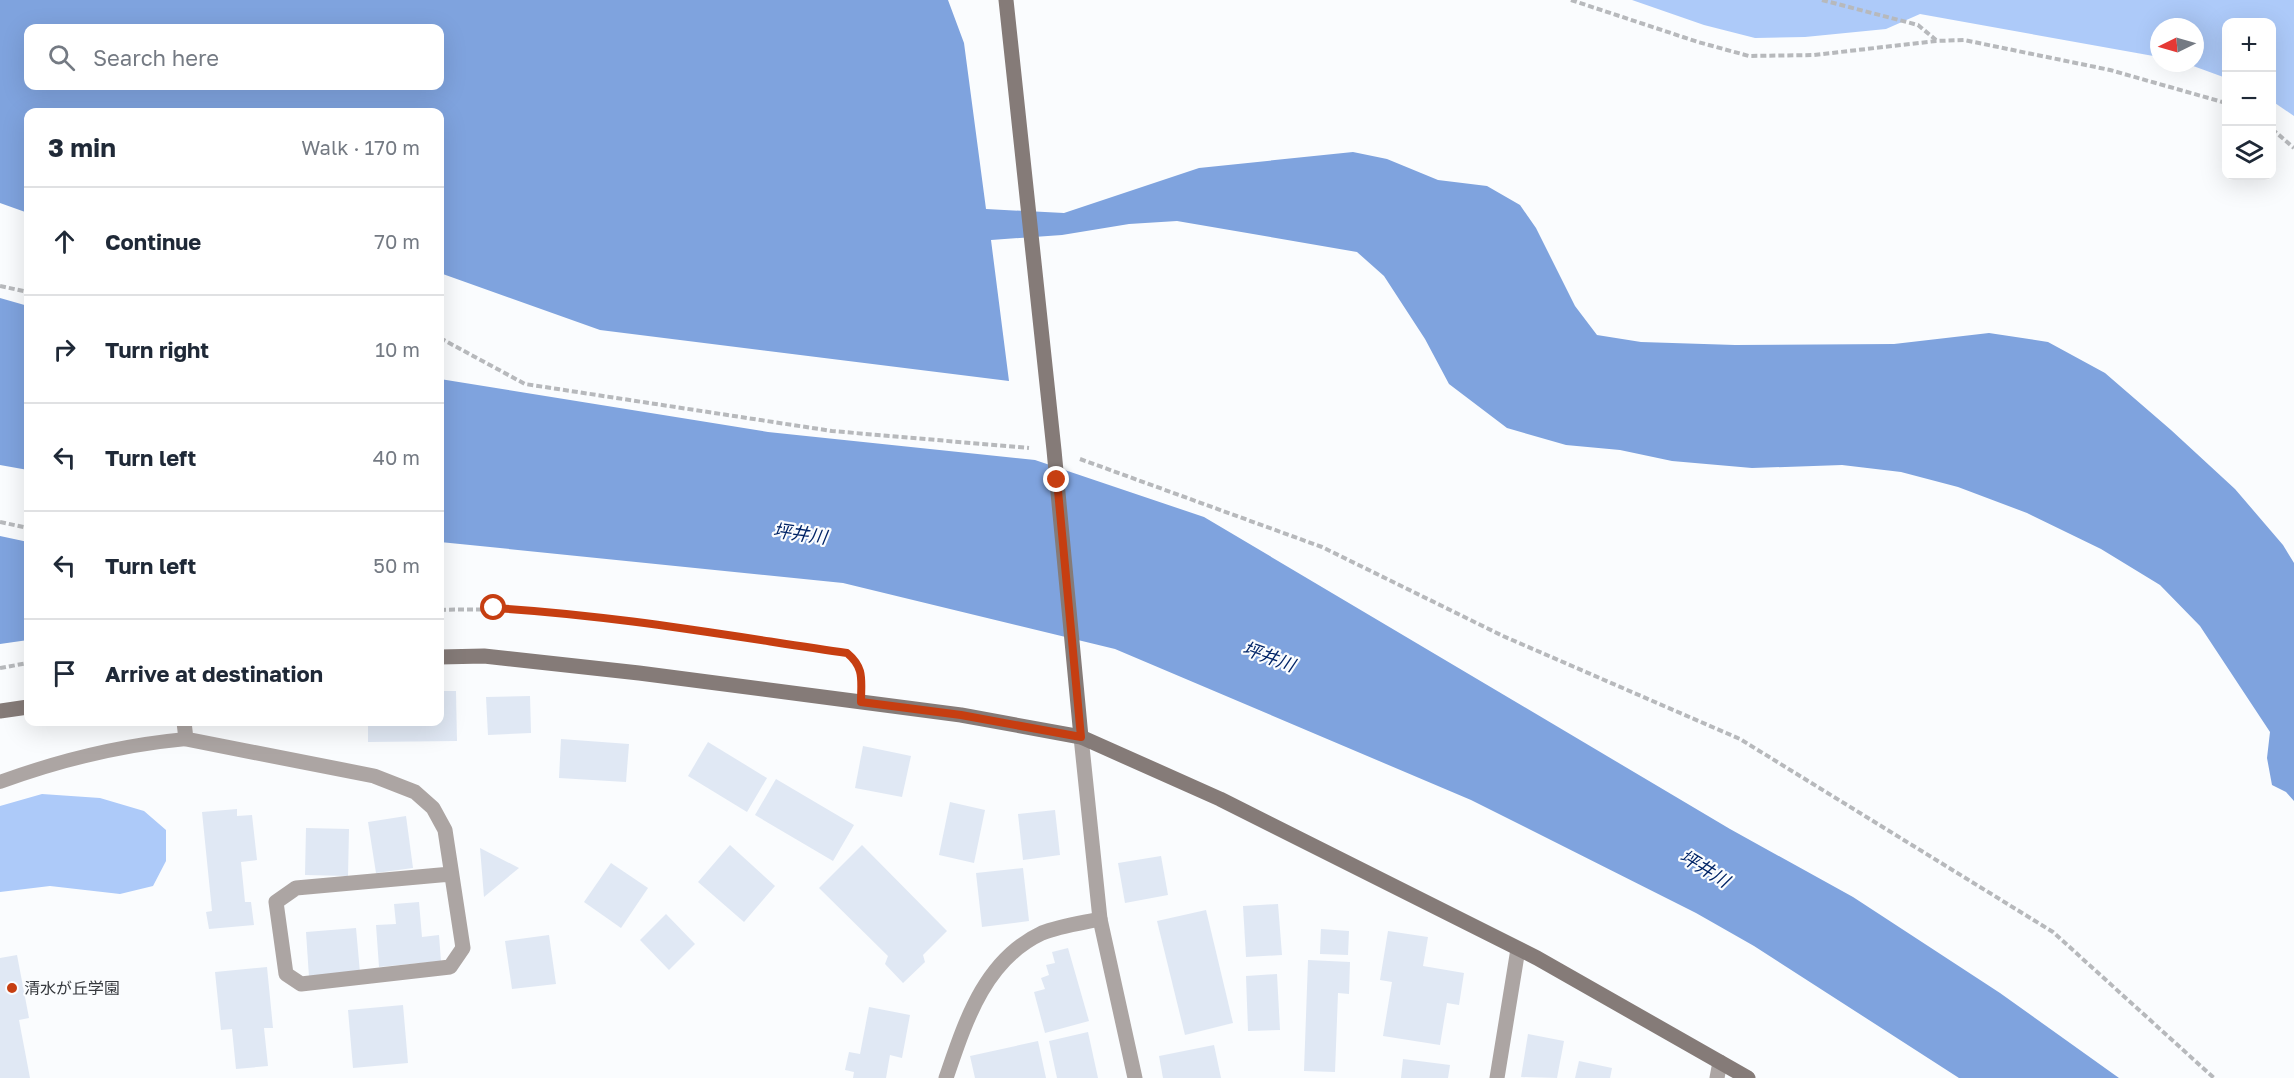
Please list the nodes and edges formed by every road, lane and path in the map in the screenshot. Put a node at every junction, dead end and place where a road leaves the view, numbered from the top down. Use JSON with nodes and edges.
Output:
{"nodes":[{"id":1,"x":1006,"y":0,"type":"edge"},
{"id":2,"x":1571,"y":0,"type":"edge"},
{"id":3,"x":1822,"y":0,"type":"edge"},
{"id":4,"x":1936,"y":41,"type":"junction"},
{"id":5,"x":2222,"y":102,"type":"edge"},
{"id":6,"x":2276,"y":133,"type":"edge"},
{"id":7,"x":2294,"y":148,"type":"edge"},
{"id":8,"x":0,"y":286,"type":"edge"},
{"id":9,"x":24,"y":291,"type":"edge"},
{"id":10,"x":444,"y":340,"type":"edge"},
{"id":11,"x":1054,"y":450,"type":"junction"},
{"id":12,"x":0,"y":522,"type":"edge"},
{"id":13,"x":24,"y":527,"type":"edge"},
{"id":14,"x":444,"y":610,"type":"edge"},
{"id":15,"x":444,"y":657,"type":"edge"},
{"id":16,"x":24,"y":664,"type":"edge"},
{"id":17,"x":0,"y":668,"type":"edge"},
{"id":18,"x":861,"y":702,"type":"junction"},
{"id":19,"x":24,"y":708,"type":"edge"},
{"id":20,"x":0,"y":711,"type":"edge"},
{"id":21,"x":184,"y":726,"type":"edge"},
{"id":22,"x":1081,"y":737,"type":"junction"},
{"id":23,"x":186,"y":739,"type":"junction"},
{"id":24,"x":0,"y":782,"type":"edge"},
{"id":25,"x":451,"y":874,"type":"junction"},
{"id":26,"x":1100,"y":919,"type":"junction"},
{"id":27,"x":1518,"y":949,"type":"junction"},
{"id":28,"x":1720,"y":1062,"type":"junction"},
{"id":29,"x":946,"y":1078,"type":"edge"},
{"id":30,"x":1135,"y":1078,"type":"edge"},
{"id":31,"x":1497,"y":1078,"type":"edge"},
{"id":32,"x":1717,"y":1078,"type":"edge"},
{"id":33,"x":1749,"y":1078,"type":"edge"},
{"id":34,"x":2214,"y":1078,"type":"edge"}],
"edges":[{"from":1,"to":11,"type":"street"},
{"from":2,"to":4,"type":"path"},
{"from":3,"to":4,"type":"path"},
{"from":4,"to":5,"type":"path"},
{"from":6,"to":7,"type":"path"},
{"from":8,"to":9,"type":"path"},
{"from":10,"to":11,"type":"path"},
{"from":11,"to":22,"type":"street"},
{"from":11,"to":34,"type":"path"},
{"from":12,"to":13,"type":"path"},
{"from":14,"to":18,"type":"path"},
{"from":15,"to":18,"type":"street"},
{"from":16,"to":17,"type":"path"},
{"from":18,"to":22,"type":"street"},
{"from":19,"to":20,"type":"street"},
{"from":21,"to":23,"type":"street"},
{"from":22,"to":26,"type":"street"},
{"from":22,"to":27,"type":"street"},
{"from":23,"to":24,"type":"lane"},
{"from":23,"to":25,"type":"street"},
{"from":25,"to":25,"type":"street"},
{"from":26,"to":29,"type":"street"},
{"from":26,"to":30,"type":"street"},
{"from":27,"to":28,"type":"street"},
{"from":27,"to":31,"type":"street"},
{"from":28,"to":32,"type":"street"},
{"from":28,"to":33,"type":"street"}]}
